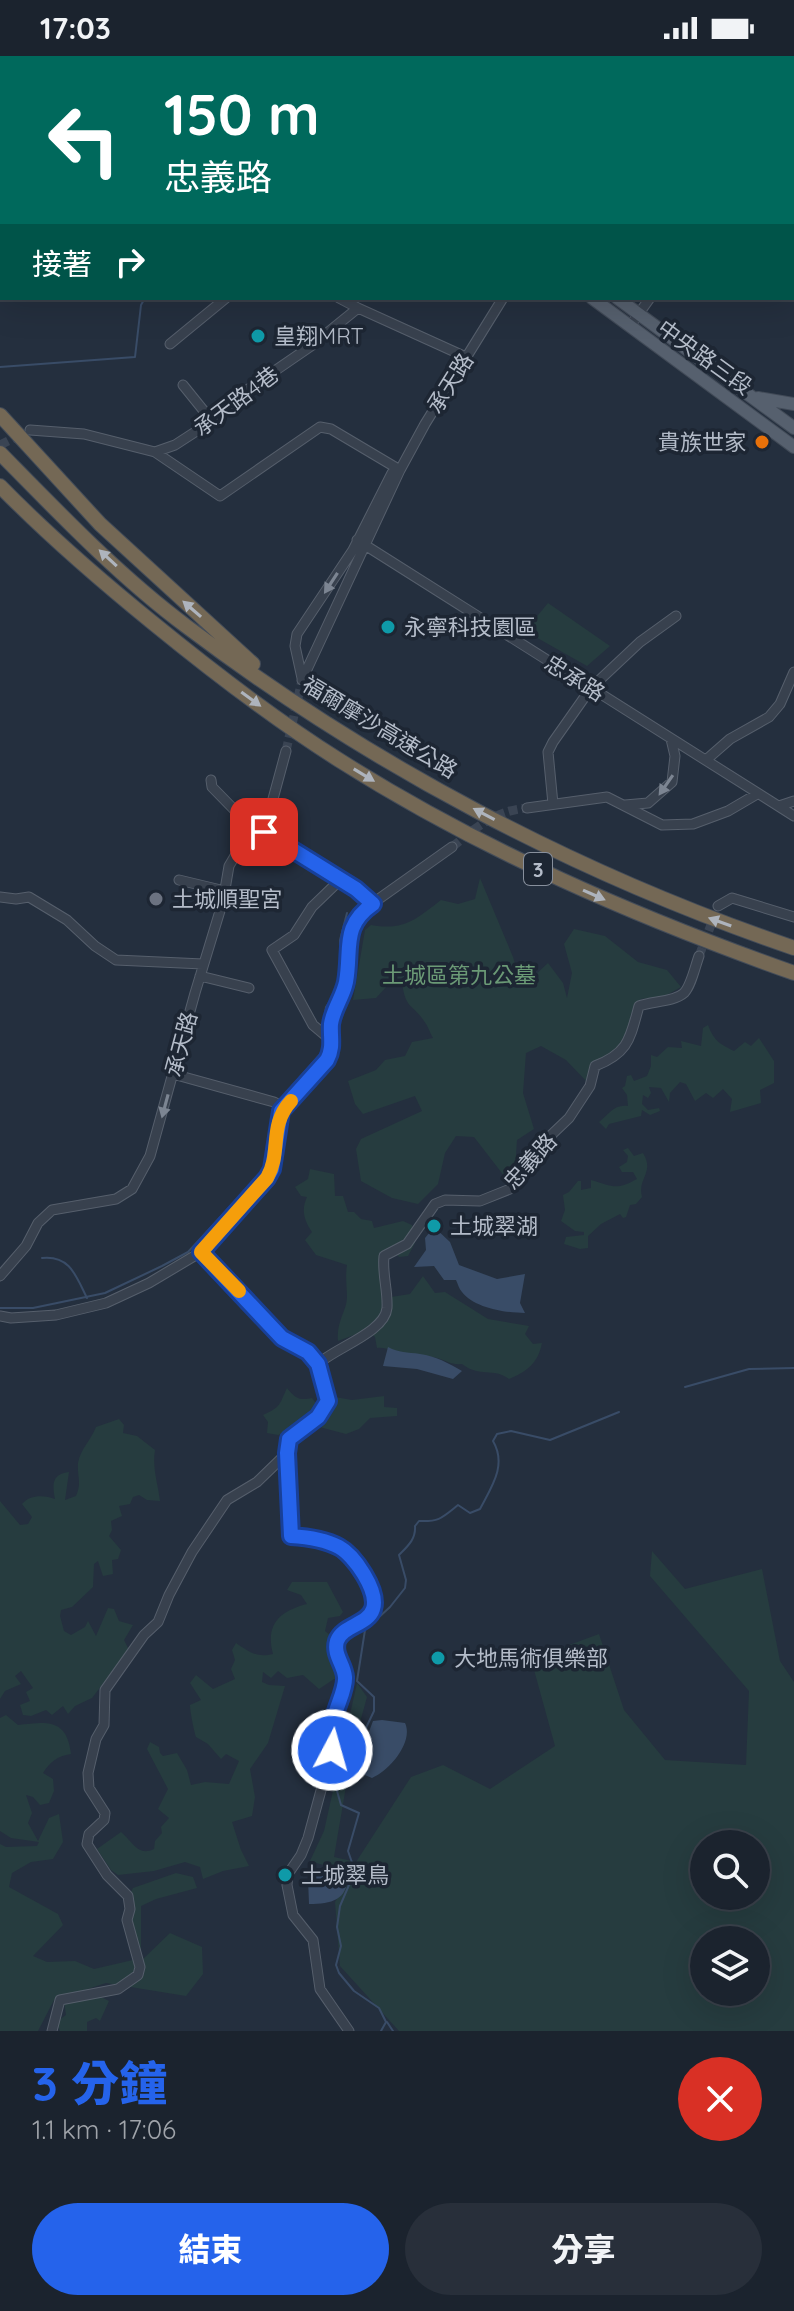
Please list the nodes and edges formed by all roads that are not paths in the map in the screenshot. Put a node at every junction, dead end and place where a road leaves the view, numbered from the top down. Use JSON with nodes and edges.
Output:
{"nodes":[{"id":1,"x":224,"y":300,"type":"edge"},
{"id":2,"x":343,"y":300,"type":"edge"},
{"id":3,"x":502,"y":300,"type":"edge"},
{"id":4,"x":595,"y":300,"type":"edge"},
{"id":5,"x":620,"y":300,"type":"edge"},
{"id":6,"x":648,"y":300,"type":"edge"},
{"id":7,"x":358,"y":308,"type":"junction"},
{"id":8,"x":638,"y":314,"type":"junction"},
{"id":9,"x":630,"y":326,"type":"junction"},
{"id":10,"x":170,"y":344,"type":"dead end"},
{"id":11,"x":466,"y":357,"type":"junction"},
{"id":12,"x":183,"y":385,"type":"dead end"},
{"id":13,"x":750,"y":397,"type":"junction"},
{"id":14,"x":794,"y":404,"type":"edge"},
{"id":15,"x":0,"y":415,"type":"edge"},
{"id":16,"x":212,"y":421,"type":"junction"},
{"id":17,"x":794,"y":428,"type":"edge"},
{"id":18,"x":30,"y":430,"type":"tunnel mouth"},
{"id":19,"x":794,"y":447,"type":"edge"},
{"id":20,"x":155,"y":452,"type":"junction"},
{"id":21,"x":0,"y":453,"type":"edge"},
{"id":22,"x":400,"y":470,"type":"junction"},
{"id":23,"x":0,"y":486,"type":"edge"},
{"id":24,"x":361,"y":542,"type":"junction"},
{"id":25,"x":676,"y":616,"type":"dead end"},
{"id":26,"x":307,"y":620,"type":"junction"},
{"id":27,"x":317,"y":647,"type":"junction"},
{"id":28,"x":298,"y":655,"type":"junction"},
{"id":29,"x":310,"y":661,"type":"junction"},
{"id":30,"x":794,"y":672,"type":"edge"},
{"id":31,"x":591,"y":688,"type":"junction"},
{"id":32,"x":291,"y":699,"type":"junction"},
{"id":33,"x":671,"y":739,"type":"junction"},
{"id":34,"x":286,"y":751,"type":"tunnel mouth"},
{"id":35,"x":706,"y":760,"type":"junction"},
{"id":36,"x":211,"y":780,"type":"dead end"},
{"id":37,"x":757,"y":794,"type":"junction"},
{"id":38,"x":794,"y":801,"type":"edge"},
{"id":39,"x":553,"y":804,"type":"junction"},
{"id":40,"x":625,"y":805,"type":"junction"},
{"id":41,"x":779,"y":806,"type":"junction"},
{"id":42,"x":527,"y":808,"type":"tunnel mouth"},
{"id":43,"x":794,"y":816,"type":"edge"},
{"id":44,"x":259,"y":832,"type":"junction"},
{"id":45,"x":452,"y":847,"type":"tunnel mouth"},
{"id":46,"x":341,"y":879,"type":"junction"},
{"id":47,"x":179,"y":880,"type":"dead end"},
{"id":48,"x":225,"y":891,"type":"junction"},
{"id":49,"x":0,"y":897,"type":"edge"},
{"id":50,"x":373,"y":904,"type":"junction"},
{"id":51,"x":718,"y":906,"type":"dead end"},
{"id":52,"x":794,"y":917,"type":"edge"},
{"id":53,"x":794,"y":948,"type":"edge"},
{"id":54,"x":699,"y":956,"type":"tunnel mouth"},
{"id":55,"x":203,"y":964,"type":"junction"},
{"id":56,"x":794,"y":973,"type":"edge"},
{"id":57,"x":200,"y":976,"type":"junction"},
{"id":58,"x":249,"y":988,"type":"dead end"},
{"id":59,"x":326,"y":1037,"type":"junction"},
{"id":60,"x":173,"y":1074,"type":"junction"},
{"id":61,"x":280,"y":1105,"type":"junction"},
{"id":62,"x":201,"y":1252,"type":"junction"},
{"id":63,"x":0,"y":1276,"type":"edge"},
{"id":64,"x":0,"y":1316,"type":"edge"},
{"id":65,"x":318,"y":1364,"type":"junction"},
{"id":66,"x":287,"y":1453,"type":"junction"},
{"id":67,"x":52,"y":2031,"type":"edge"},
{"id":68,"x":349,"y":2031,"type":"edge"}],
"edges":[{"from":1,"to":10,"type":"street"},
{"from":2,"to":7,"type":"street"},
{"from":3,"to":11,"type":"street","name":"承天路"},
{"from":4,"to":9,"type":"main road","name":"中央路三段"},
{"from":5,"to":8,"type":"main road","name":"中央路三段"},
{"from":6,"to":8,"type":"street"},
{"from":7,"to":11,"type":"street"},
{"from":7,"to":16,"type":"street","name":"承天路4巷"},
{"from":8,"to":9,"type":"street"},
{"from":8,"to":13,"type":"main road","name":"中央路三段"},
{"from":9,"to":19,"type":"main road","name":"中央路三段"},
{"from":11,"to":22,"type":"street","name":"承天路"},
{"from":12,"to":16,"type":"street"},
{"from":13,"to":14,"type":"main road"},
{"from":13,"to":17,"type":"main road","name":"中央路三段"},
{"from":32,"to":15,"type":"highway","one_way":true},
{"from":16,"to":20,"type":"street","name":"承天路4巷"},
{"from":18,"to":20,"type":"street"},
{"from":20,"to":22,"type":"street"},
{"from":32,"to":21,"type":"highway","name":"福爾摩沙高速公路","number":"3","one_way":true},
{"from":22,"to":24,"type":"street","name":"承天路"},
{"from":23,"to":56,"type":"highway","name":"福爾摩沙高速公路","number":"3","one_way":true},
{"from":24,"to":26,"type":"street","name":"承天路","one_way":true},
{"from":24,"to":27,"type":"street","name":"承天路"},
{"from":24,"to":31,"type":"street","name":"忠承路"},
{"from":25,"to":31,"type":"street"},
{"from":26,"to":27,"type":"street"},
{"from":26,"to":28,"type":"street","name":"承天路"},
{"from":27,"to":29,"type":"street","name":"承天路"},
{"from":28,"to":29,"type":"street"},
{"from":28,"to":29,"type":"street"},
{"from":30,"to":35,"type":"street"},
{"from":31,"to":33,"type":"street","name":"忠承路"},
{"from":31,"to":39,"type":"street"},
{"from":53,"to":32,"type":"highway","name":"福爾摩沙高速公路","number":"3","one_way":true},
{"from":33,"to":35,"type":"street","name":"忠承路"},
{"from":33,"to":40,"type":"street","one_way":true},
{"from":34,"to":44,"type":"street","name":"承天路"},
{"from":35,"to":37,"type":"street","name":"忠承路"},
{"from":36,"to":44,"type":"street"},
{"from":37,"to":40,"type":"street"},
{"from":37,"to":41,"type":"street","name":"忠承路"},
{"from":38,"to":41,"type":"street"},
{"from":39,"to":40,"type":"street"},
{"from":39,"to":42,"type":"street"},
{"from":41,"to":43,"type":"street","name":"忠承路"},
{"from":44,"to":46,"type":"street"},
{"from":44,"to":48,"type":"street","name":"承天路"},
{"from":45,"to":50,"type":"street"},
{"from":46,"to":50,"type":"street"},
{"from":46,"to":59,"type":"street"},
{"from":47,"to":48,"type":"street"},
{"from":48,"to":55,"type":"street","name":"承天路"},
{"from":49,"to":55,"type":"street"},
{"from":50,"to":59,"type":"street"},
{"from":51,"to":52,"type":"street"},
{"from":54,"to":65,"type":"street","name":"忠義路"},
{"from":55,"to":57,"type":"street","name":"承天路"},
{"from":57,"to":58,"type":"street"},
{"from":57,"to":60,"type":"street","name":"承天路"},
{"from":59,"to":61,"type":"street"},
{"from":60,"to":61,"type":"street"},
{"from":60,"to":63,"type":"street","name":"承天路","one_way":true},
{"from":61,"to":62,"type":"street"},
{"from":62,"to":64,"type":"street"},
{"from":62,"to":65,"type":"street"},
{"from":65,"to":66,"type":"street"},
{"from":66,"to":67,"type":"street"},
{"from":66,"to":68,"type":"street"}]}
